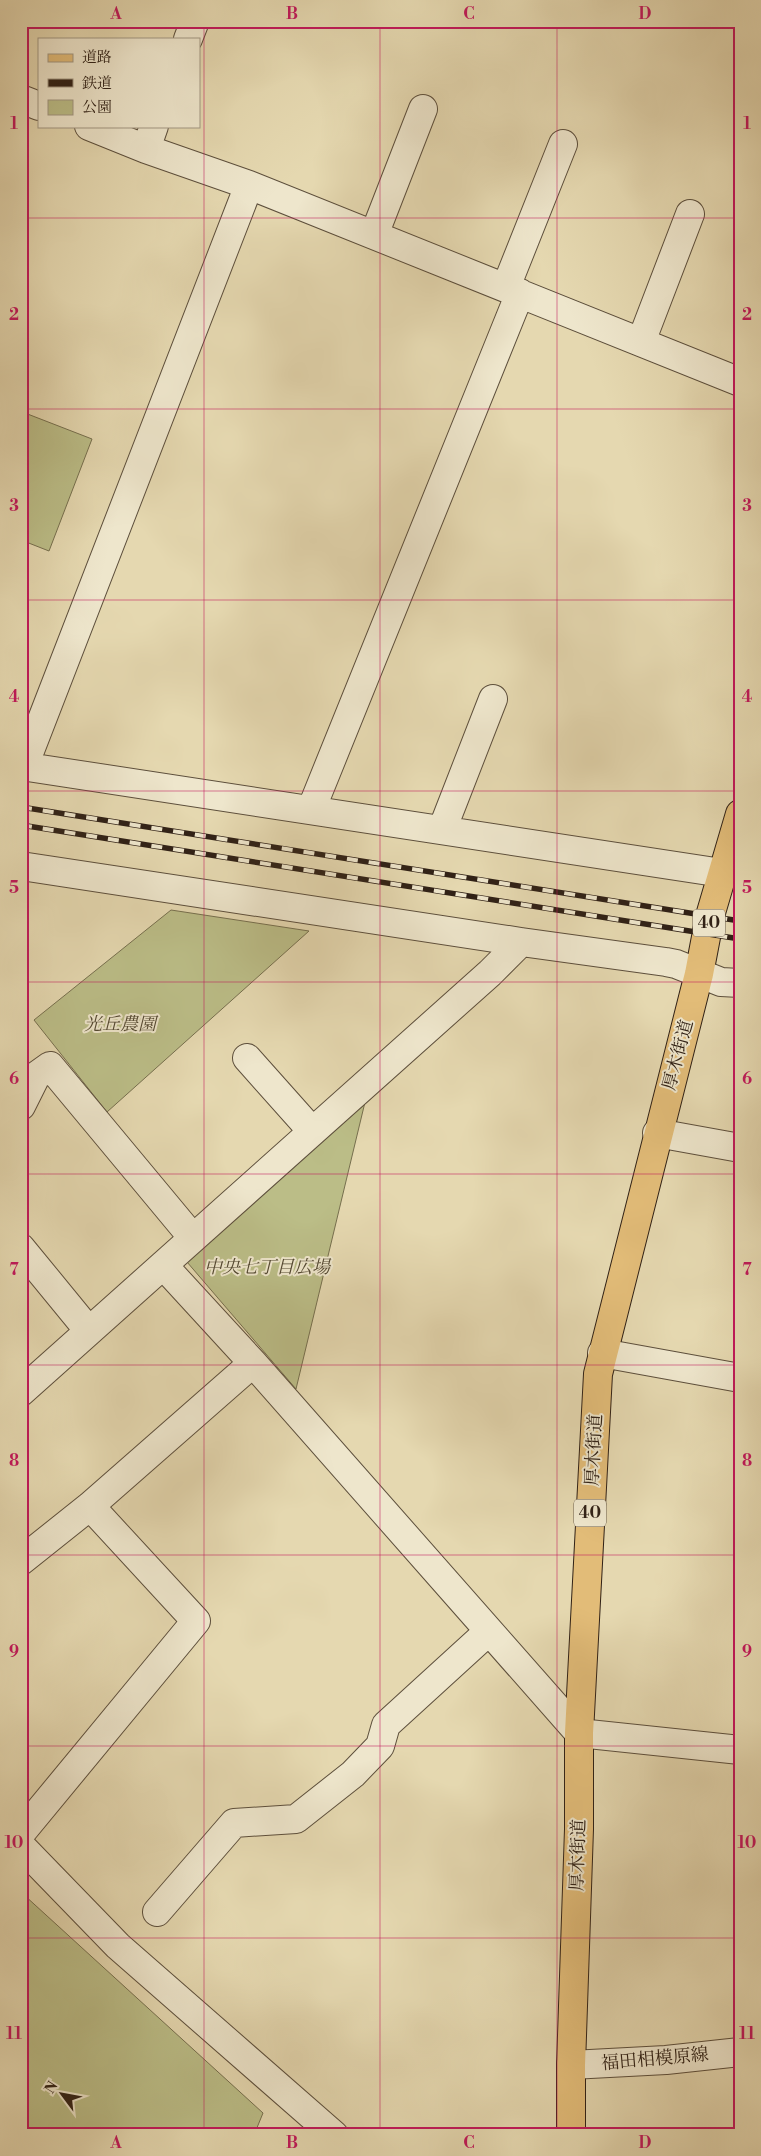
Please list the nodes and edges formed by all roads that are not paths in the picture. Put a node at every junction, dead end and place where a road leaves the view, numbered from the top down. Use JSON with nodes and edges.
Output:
{"nodes":[{"id":1,"x":195,"y":21,"type":"edge"},
{"id":2,"x":188,"y":38,"type":"edge"},
{"id":3,"x":21,"y":99,"type":"edge"},
{"id":4,"x":38,"y":106,"type":"edge"},
{"id":5,"x":423,"y":109,"type":"dead end"},
{"id":6,"x":99,"y":128,"type":"edge"},
{"id":7,"x":150,"y":138,"type":"edge"},
{"id":8,"x":563,"y":144,"type":"dead end"},
{"id":9,"x":249,"y":185,"type":"junction"},
{"id":10,"x":690,"y":214,"type":"dead end"},
{"id":11,"x":374,"y":235,"type":"junction"},
{"id":12,"x":513,"y":290,"type":"junction"},
{"id":13,"x":641,"y":342,"type":"junction"},
{"id":14,"x":740,"y":382,"type":"edge"},
{"id":15,"x":493,"y":699,"type":"dead end"},
{"id":16,"x":23,"y":766,"type":"edge"},
{"id":17,"x":311,"y":810,"type":"junction"},
{"id":18,"x":740,"y":814,"type":"edge"},
{"id":19,"x":442,"y":830,"type":"junction"},
{"id":20,"x":21,"y":866,"type":"edge"},
{"id":21,"x":722,"y":873,"type":"junction"},
{"id":22,"x":521,"y":942,"type":"junction"},
{"id":23,"x":699,"y":974,"type":"junction"},
{"id":24,"x":740,"y":983,"type":"edge"},
{"id":25,"x":248,"y":1058,"type":"dead end"},
{"id":26,"x":21,"y":1106,"type":"edge"},
{"id":27,"x":312,"y":1132,"type":"junction"},
{"id":28,"x":658,"y":1133,"type":"junction"},
{"id":29,"x":740,"y":1148,"type":"edge"},
{"id":30,"x":193,"y":1238,"type":"junction"},
{"id":31,"x":21,"y":1248,"type":"edge"},
{"id":32,"x":163,"y":1265,"type":"junction"},
{"id":33,"x":89,"y":1331,"type":"junction"},
{"id":34,"x":602,"y":1353,"type":"junction"},
{"id":35,"x":253,"y":1363,"type":"junction"},
{"id":36,"x":740,"y":1378,"type":"edge"},
{"id":37,"x":21,"y":1392,"type":"edge"},
{"id":38,"x":90,"y":1506,"type":"junction"},
{"id":39,"x":21,"y":1561,"type":"edge"},
{"id":40,"x":489,"y":1631,"type":"junction"},
{"id":41,"x":579,"y":1733,"type":"junction"},
{"id":42,"x":740,"y":1750,"type":"edge"},
{"id":43,"x":23,"y":1852,"type":"edge"},
{"id":44,"x":157,"y":1912,"type":"dead end"},
{"id":45,"x":740,"y":2052,"type":"edge"},
{"id":46,"x":571,"y":2065,"type":"junction"},
{"id":47,"x":334,"y":2135,"type":"edge"},
{"id":48,"x":571,"y":2135,"type":"edge"}],
"edges":[{"from":1,"to":2,"type":"street"},
{"from":3,"to":4,"type":"street"},
{"from":5,"to":11,"type":"street"},
{"from":6,"to":7,"type":"street"},
{"from":7,"to":9,"type":"street"},
{"from":8,"to":12,"type":"street"},
{"from":9,"to":11,"type":"street"},
{"from":9,"to":16,"type":"street"},
{"from":10,"to":13,"type":"street"},
{"from":11,"to":12,"type":"street"},
{"from":12,"to":13,"type":"street"},
{"from":12,"to":17,"type":"street"},
{"from":13,"to":14,"type":"street"},
{"from":15,"to":19,"type":"street"},
{"from":16,"to":17,"type":"street"},
{"from":17,"to":19,"type":"street"},
{"from":18,"to":21,"type":"main road","name":"厚木街道","number":"40"},
{"from":19,"to":21,"type":"street"},
{"from":20,"to":22,"type":"street"},
{"from":21,"to":23,"type":"main road","name":"厚木街道","number":"40"},
{"from":22,"to":23,"type":"street"},
{"from":22,"to":27,"type":"street"},
{"from":23,"to":24,"type":"street"},
{"from":23,"to":28,"type":"main road","name":"厚木街道","number":"40"},
{"from":25,"to":27,"type":"street"},
{"from":26,"to":30,"type":"street"},
{"from":27,"to":30,"type":"street"},
{"from":28,"to":29,"type":"street"},
{"from":28,"to":34,"type":"main road","name":"厚木街道","number":"40"},
{"from":30,"to":32,"type":"street"},
{"from":31,"to":33,"type":"street"},
{"from":32,"to":33,"type":"street"},
{"from":32,"to":35,"type":"street"},
{"from":33,"to":37,"type":"street"},
{"from":34,"to":36,"type":"street"},
{"from":34,"to":41,"type":"main road","name":"厚木街道","number":"40"},
{"from":35,"to":38,"type":"street"},
{"from":35,"to":40,"type":"street"},
{"from":38,"to":39,"type":"street"},
{"from":38,"to":43,"type":"street"},
{"from":40,"to":41,"type":"street"},
{"from":40,"to":44,"type":"street"},
{"from":41,"to":42,"type":"street"},
{"from":41,"to":46,"type":"main road","name":"厚木街道","number":"40"},
{"from":43,"to":47,"type":"street"},
{"from":45,"to":46,"type":"street","name":"福田相模原線"},
{"from":46,"to":48,"type":"main road","name":"厚木街道","number":"40"}]}
